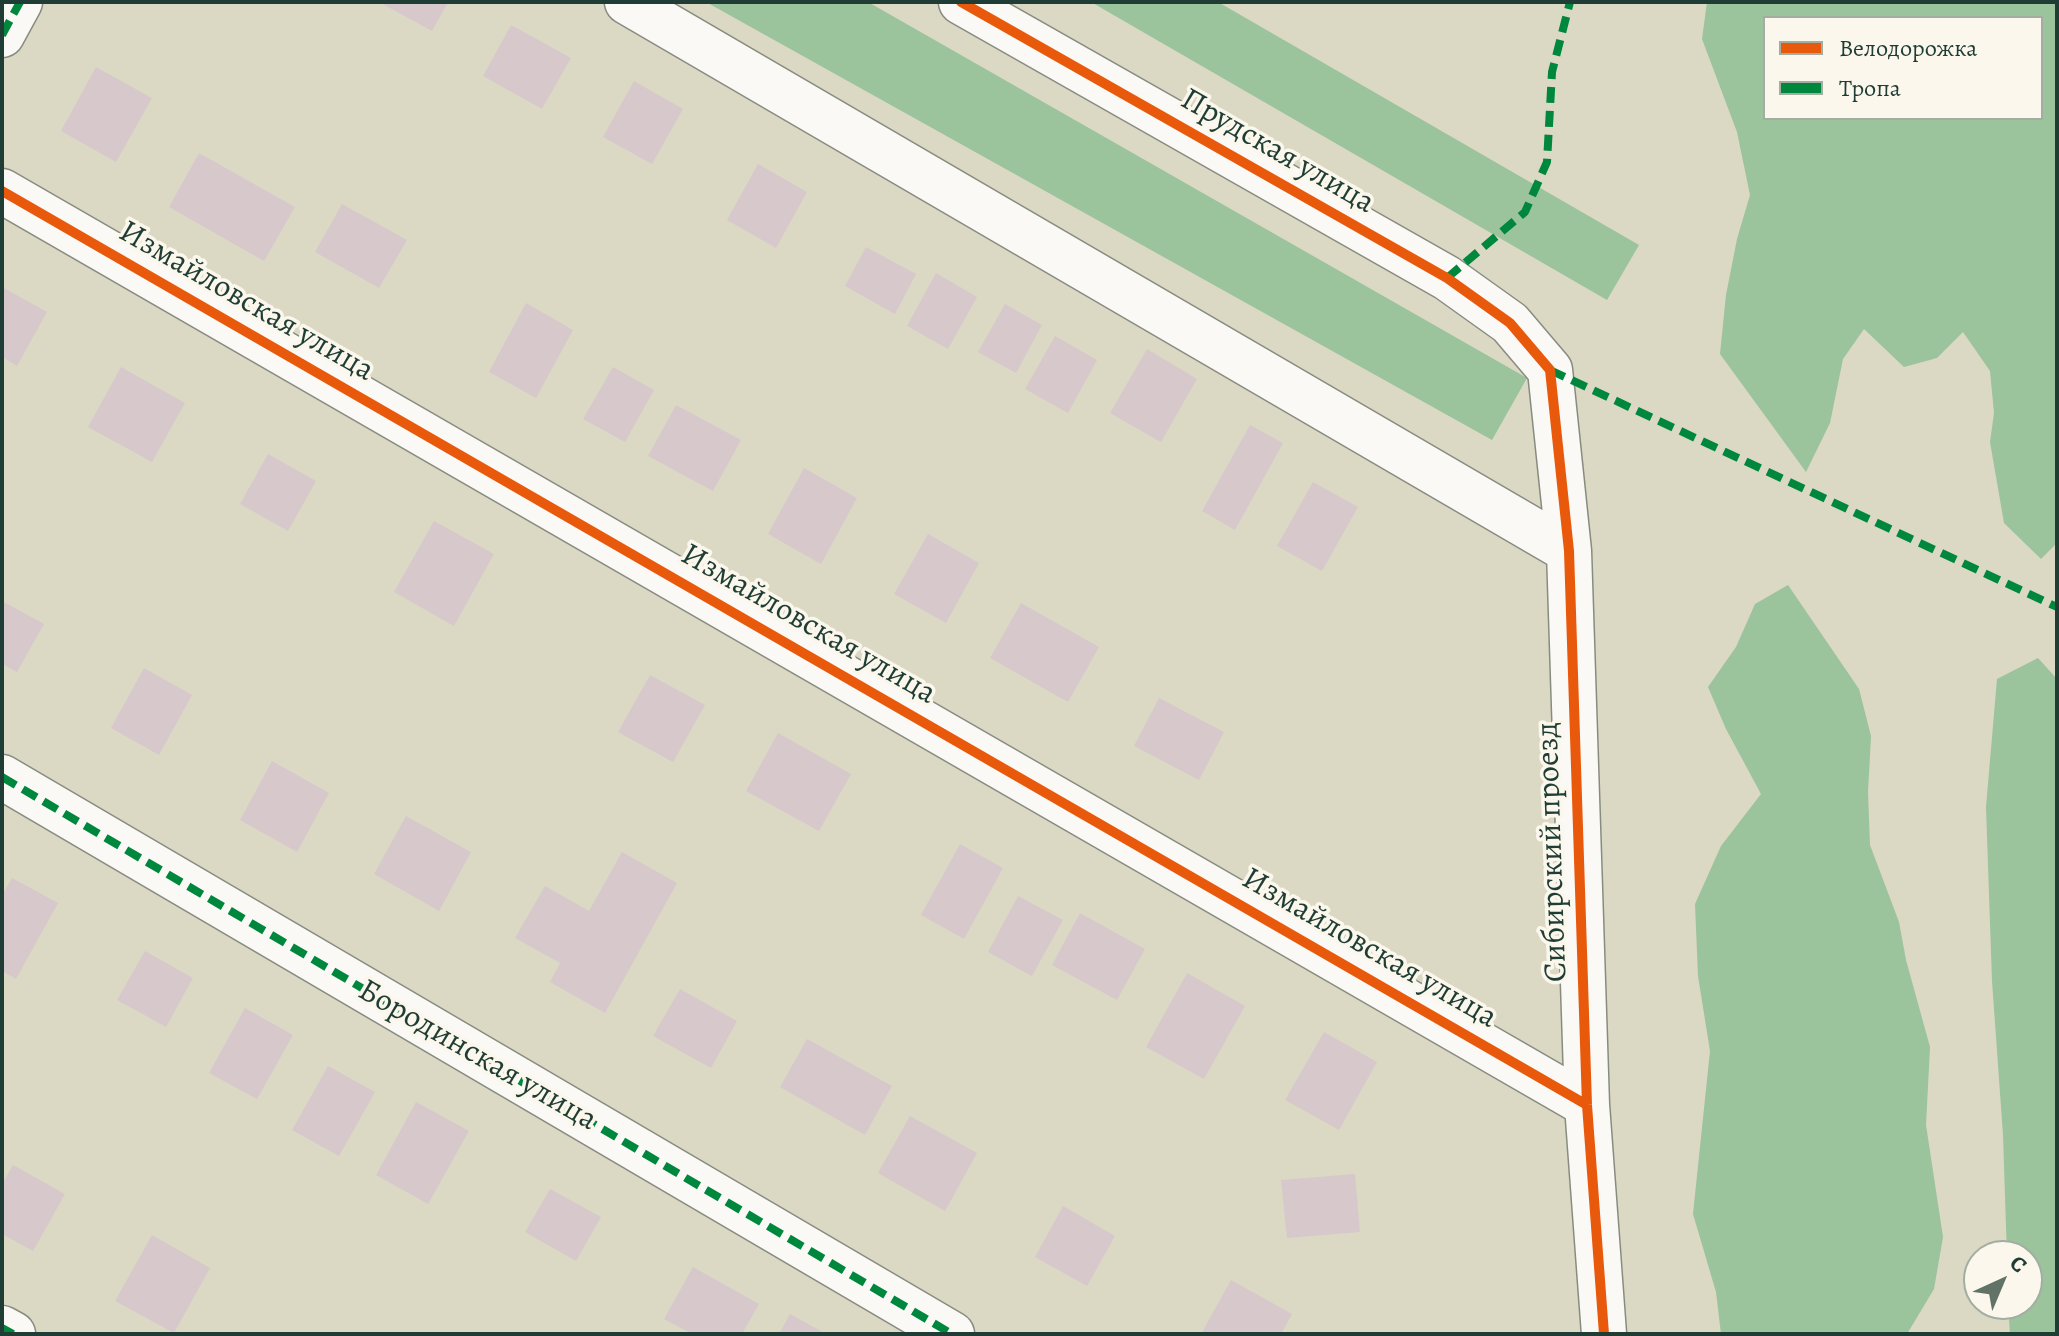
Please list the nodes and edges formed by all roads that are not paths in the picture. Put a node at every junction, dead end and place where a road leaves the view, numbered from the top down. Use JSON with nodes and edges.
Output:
{"nodes":[{"id":1,"x":20,"y":2,"type":"edge"},
{"id":2,"x":627,"y":2,"type":"edge"},
{"id":3,"x":961,"y":2,"type":"edge"},
{"id":4,"x":2,"y":35,"type":"edge"},
{"id":5,"x":2,"y":191,"type":"edge"},
{"id":6,"x":1550,"y":370,"type":"joint"},
{"id":7,"x":1569,"y":551,"type":"junction"},
{"id":8,"x":2,"y":777,"type":"edge"},
{"id":9,"x":1587,"y":1105,"type":"junction"},
{"id":10,"x":2,"y":1328,"type":"edge"},
{"id":11,"x":13,"y":1334,"type":"edge"},
{"id":12,"x":952,"y":1334,"type":"edge"},
{"id":13,"x":1604,"y":1334,"type":"edge"}],
"edges":[{"from":1,"to":4,"type":"street"},
{"from":2,"to":7,"type":"street"},
{"from":3,"to":6,"type":"street","name":"Прудская улица"},
{"from":5,"to":9,"type":"street","name":"Измайловская улица"},
{"from":6,"to":7,"type":"street","name":"Сибирский проезд"},
{"from":7,"to":9,"type":"street","name":"Сибирский проезд"},
{"from":8,"to":12,"type":"street","name":"Бородинская улица"},
{"from":9,"to":13,"type":"street","name":"Сибирский проезд"},
{"from":10,"to":11,"type":"street"}]}
